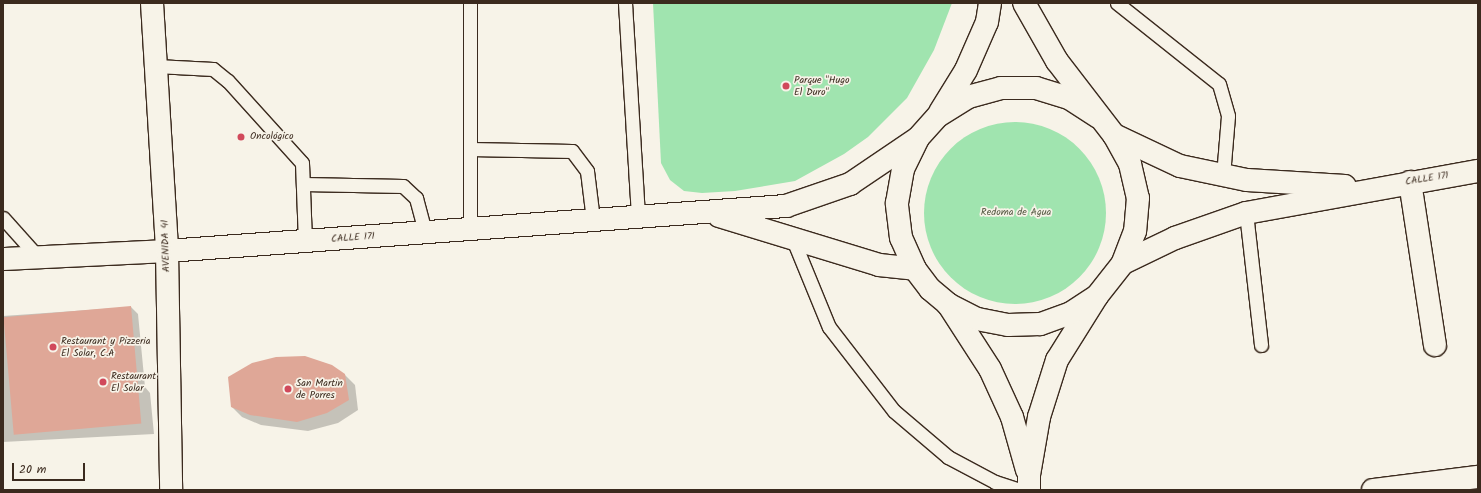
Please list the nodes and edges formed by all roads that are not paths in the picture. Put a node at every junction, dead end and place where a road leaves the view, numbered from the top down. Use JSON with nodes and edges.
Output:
{"nodes":[{"id":1,"x":152,"y":3,"type":"edge"},
{"id":2,"x":470,"y":3,"type":"edge"},
{"id":3,"x":625,"y":3,"type":"edge"},
{"id":4,"x":990,"y":3,"type":"edge"},
{"id":5,"x":1024,"y":3,"type":"edge"},
{"id":6,"x":1118,"y":3,"type":"edge"},
{"id":7,"x":156,"y":66,"type":"junction"},
{"id":8,"x":938,"y":116,"type":"junction"},
{"id":9,"x":1098,"y":117,"type":"junction"},
{"id":10,"x":1114,"y":135,"type":"junction"},
{"id":11,"x":918,"y":138,"type":"junction"},
{"id":12,"x":470,"y":149,"type":"junction"},
{"id":13,"x":1478,"y":171,"type":"edge"},
{"id":14,"x":1223,"y":174,"type":"junction"},
{"id":15,"x":1410,"y":182,"type":"junction"},
{"id":16,"x":303,"y":184,"type":"junction"},
{"id":17,"x":1376,"y":188,"type":"junction"},
{"id":18,"x":703,"y":212,"type":"junction"},
{"id":19,"x":1246,"y":213,"type":"junction"},
{"id":20,"x":638,"y":217,"type":"junction"},
{"id":21,"x":3,"y":218,"type":"edge"},
{"id":22,"x":593,"y":220,"type":"junction"},
{"id":23,"x":470,"y":229,"type":"junction"},
{"id":24,"x":425,"y":232,"type":"junction"},
{"id":25,"x":792,"y":237,"type":"junction"},
{"id":26,"x":305,"y":241,"type":"junction"},
{"id":27,"x":167,"y":251,"type":"junction"},
{"id":28,"x":38,"y":257,"type":"junction"},
{"id":29,"x":3,"y":259,"type":"edge"},
{"id":30,"x":1123,"y":263,"type":"junction"},
{"id":31,"x":915,"y":269,"type":"junction"},
{"id":32,"x":1097,"y":296,"type":"junction"},
{"id":33,"x":948,"y":304,"type":"junction"},
{"id":34,"x":1261,"y":345,"type":"dead end"},
{"id":35,"x":1435,"y":345,"type":"dead end"},
{"id":36,"x":1478,"y":477,"type":"edge"},
{"id":37,"x":1025,"y":485,"type":"edge"},
{"id":38,"x":171,"y":490,"type":"edge"},
{"id":39,"x":1372,"y":490,"type":"edge"}],
"edges":[{"from":1,"to":7,"type":"street","name":"AVENIDA 41"},
{"from":2,"to":12,"type":"lane"},
{"from":3,"to":20,"type":"lane"},
{"from":4,"to":8,"type":"street"},
{"from":5,"to":9,"type":"street"},
{"from":6,"to":14,"type":"lane"},
{"from":7,"to":16,"type":"lane"},
{"from":7,"to":27,"type":"street","name":"AVENIDA 41"},
{"from":8,"to":9,"type":"street"},
{"from":8,"to":11,"type":"street"},
{"from":9,"to":10,"type":"street"},
{"from":10,"to":14,"type":"street"},
{"from":10,"to":30,"type":"street"},
{"from":11,"to":18,"type":"street","name":"CALLE 171"},
{"from":11,"to":31,"type":"street"},
{"from":12,"to":22,"type":"lane"},
{"from":12,"to":23,"type":"lane"},
{"from":13,"to":15,"type":"street","name":"CALLE 171"},
{"from":14,"to":17,"type":"street"},
{"from":15,"to":17,"type":"street","name":"CALLE 171"},
{"from":15,"to":35,"type":"street"},
{"from":16,"to":24,"type":"lane"},
{"from":16,"to":26,"type":"lane"},
{"from":17,"to":19,"type":"street"},
{"from":18,"to":20,"type":"street","name":"CALLE 171"},
{"from":18,"to":25,"type":"street"},
{"from":19,"to":30,"type":"street"},
{"from":19,"to":34,"type":"lane"},
{"from":20,"to":22,"type":"street","name":"CALLE 171"},
{"from":21,"to":28,"type":"lane"},
{"from":22,"to":23,"type":"street","name":"CALLE 171"},
{"from":23,"to":24,"type":"street","name":"CALLE 171"},
{"from":24,"to":26,"type":"street","name":"CALLE 171"},
{"from":25,"to":31,"type":"street"},
{"from":25,"to":37,"type":"lane"},
{"from":26,"to":27,"type":"street","name":"CALLE 171"},
{"from":27,"to":28,"type":"street","name":"CALLE 171"},
{"from":27,"to":38,"type":"street","name":"AVENIDA 41"},
{"from":28,"to":29,"type":"street","name":"CALLE 171"},
{"from":30,"to":32,"type":"street"},
{"from":31,"to":33,"type":"street"},
{"from":32,"to":33,"type":"street"},
{"from":32,"to":37,"type":"street"},
{"from":33,"to":37,"type":"street"},
{"from":36,"to":39,"type":"street"}]}
